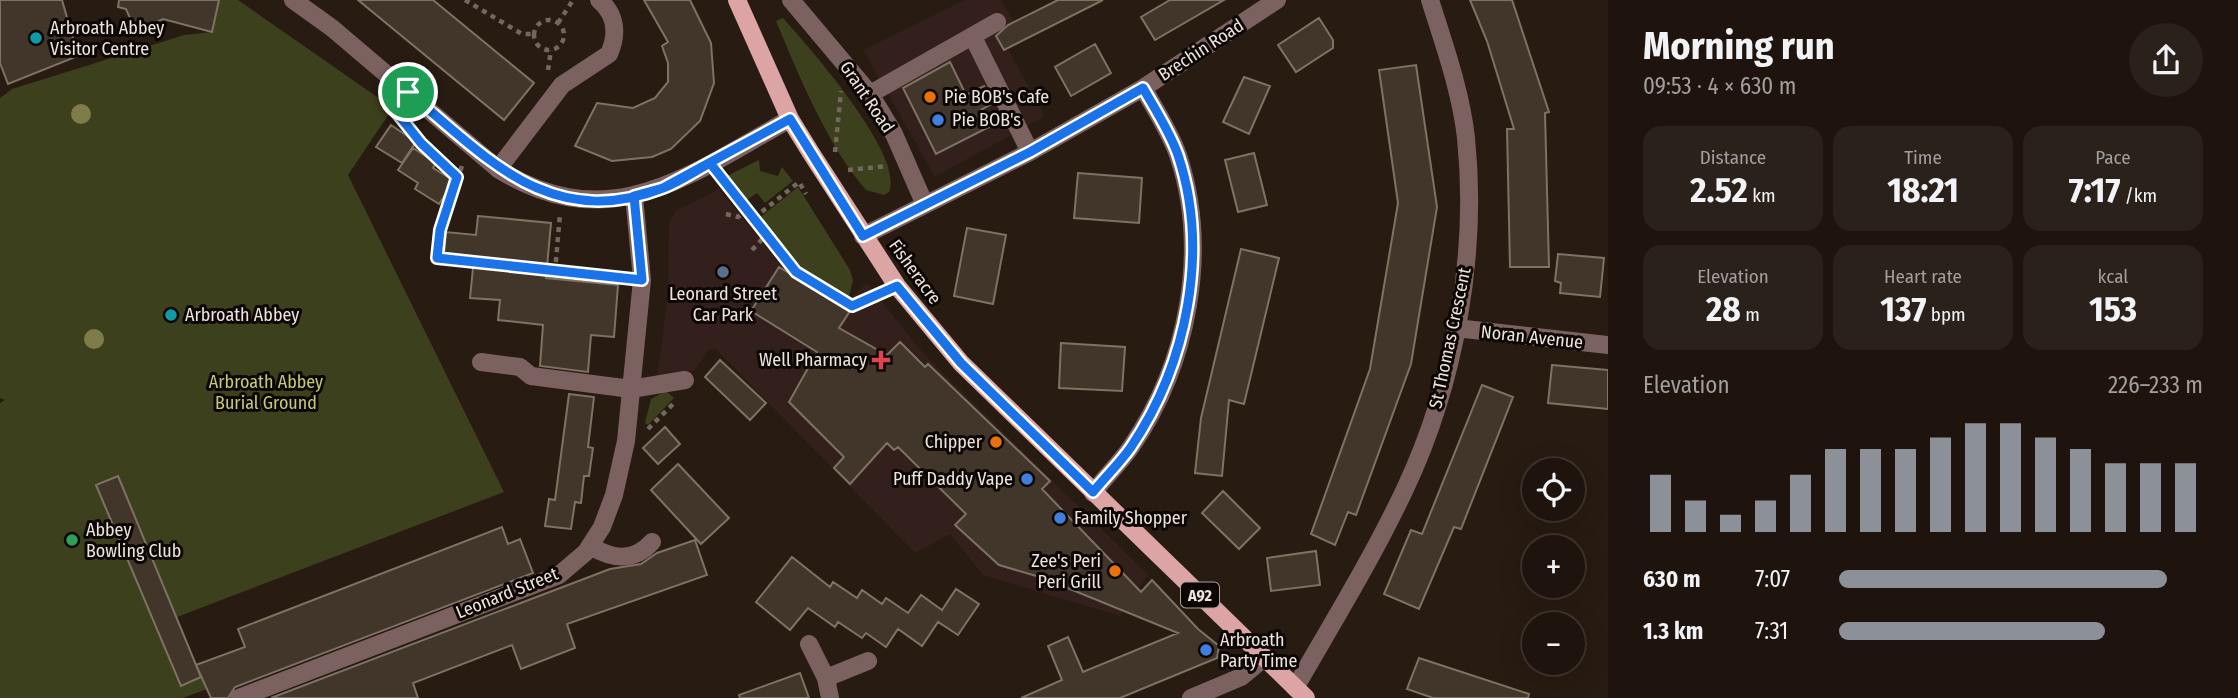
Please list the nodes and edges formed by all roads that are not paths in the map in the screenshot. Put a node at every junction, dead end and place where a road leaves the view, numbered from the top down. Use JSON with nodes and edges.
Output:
{"nodes":[{"id":1,"x":293,"y":0,"type":"edge"},
{"id":2,"x":599,"y":0,"type":"edge"},
{"id":3,"x":737,"y":0,"type":"edge"},
{"id":4,"x":791,"y":0,"type":"edge"},
{"id":5,"x":1277,"y":0,"type":"edge"},
{"id":6,"x":1430,"y":0,"type":"edge"},
{"id":7,"x":997,"y":22,"type":"dead end"},
{"id":8,"x":973,"y":37,"type":"junction"},
{"id":9,"x":1143,"y":88,"type":"junction"},
{"id":10,"x":870,"y":94,"type":"junction"},
{"id":11,"x":790,"y":119,"type":"junction"},
{"id":12,"x":1030,"y":152,"type":"junction"},
{"id":13,"x":498,"y":169,"type":"junction"},
{"id":14,"x":634,"y":196,"type":"junction"},
{"id":15,"x":925,"y":205,"type":"junction"},
{"id":16,"x":863,"y":236,"type":"junction"},
{"id":17,"x":1456,"y":328,"type":"junction"},
{"id":18,"x":1608,"y":345,"type":"edge"},
{"id":19,"x":481,"y":362,"type":"dead end"},
{"id":20,"x":685,"y":380,"type":"road end"},
{"id":21,"x":631,"y":389,"type":"junction"},
{"id":22,"x":1093,"y":492,"type":"junction"},
{"id":23,"x":652,"y":542,"type":"dead end"},
{"id":24,"x":590,"y":546,"type":"junction"},
{"id":25,"x":809,"y":644,"type":"dead end"},
{"id":26,"x":1265,"y":657,"type":"junction"},
{"id":27,"x":868,"y":661,"type":"dead end"},
{"id":28,"x":826,"y":678,"type":"junction"},
{"id":29,"x":1303,"y":695,"type":"edge"},
{"id":30,"x":239,"y":698,"type":"edge"},
{"id":31,"x":830,"y":698,"type":"edge"},
{"id":32,"x":1191,"y":698,"type":"edge"}],
"edges":[{"from":1,"to":13,"type":"street"},
{"from":2,"to":13,"type":"street"},
{"from":3,"to":11,"type":"main road","name":"Fisheracre","number":"A92"},
{"from":4,"to":10,"type":"street","name":"Grant Road"},
{"from":5,"to":9,"type":"street","name":"Brechin Road"},
{"from":6,"to":17,"type":"street","name":"St Thomas Crescent"},
{"from":7,"to":8,"type":"street"},
{"from":8,"to":10,"type":"street"},
{"from":8,"to":12,"type":"street"},
{"from":9,"to":12,"type":"street","name":"Brechin Road"},
{"from":9,"to":22,"type":"street"},
{"from":10,"to":15,"type":"street","name":"Grant Road"},
{"from":11,"to":14,"type":"street"},
{"from":11,"to":16,"type":"main road","name":"Fisheracre","number":"A92"},
{"from":12,"to":15,"type":"street","name":"Brechin Road"},
{"from":13,"to":14,"type":"street"},
{"from":14,"to":21,"type":"street","name":"Leonard Street"},
{"from":15,"to":16,"type":"street","name":"Brechin Road"},
{"from":16,"to":22,"type":"main road","name":"Fisheracre","number":"A92"},
{"from":17,"to":18,"type":"street","name":"Noran Avenue"},
{"from":17,"to":29,"type":"street","name":"St Thomas Crescent"},
{"from":19,"to":21,"type":"street"},
{"from":20,"to":21,"type":"street"},
{"from":21,"to":24,"type":"street","name":"Leonard Street"},
{"from":22,"to":26,"type":"main road","number":"A92"},
{"from":23,"to":24,"type":"street"},
{"from":24,"to":30,"type":"street","name":"Leonard Street"},
{"from":25,"to":28,"type":"street"},
{"from":26,"to":29,"type":"main road","number":"A92"},
{"from":26,"to":32,"type":"street"},
{"from":27,"to":28,"type":"street"},
{"from":28,"to":31,"type":"street"}]}
